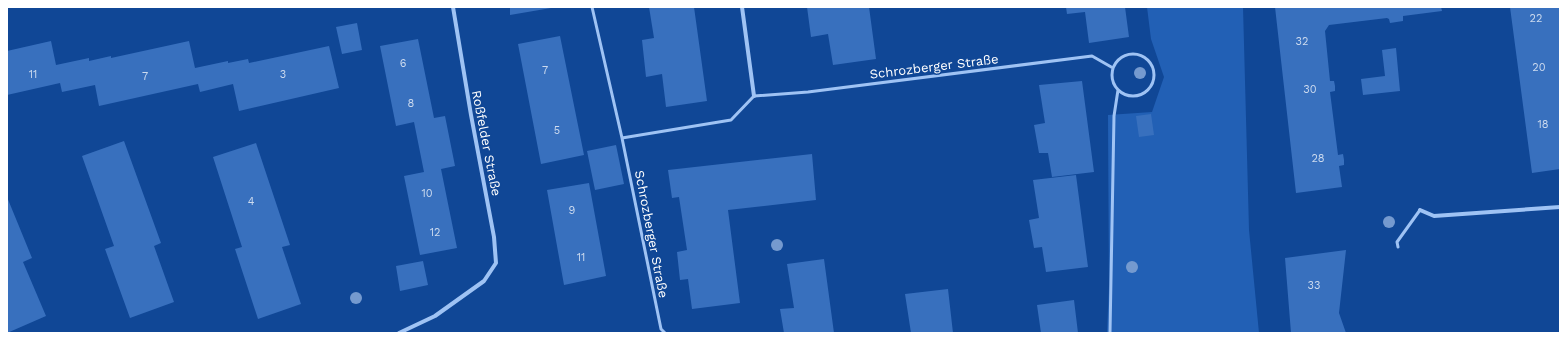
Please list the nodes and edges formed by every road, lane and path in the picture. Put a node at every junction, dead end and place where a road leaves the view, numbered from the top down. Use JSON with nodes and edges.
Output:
{"nodes":[{"id":1,"x":453,"y":7,"type":"edge"},
{"id":2,"x":592,"y":7,"type":"edge"},
{"id":3,"x":742,"y":7,"type":"edge"},
{"id":4,"x":1113,"y":68,"type":"junction"},
{"id":5,"x":1118,"y":90,"type":"junction"},
{"id":6,"x":754,"y":96,"type":"junction"},
{"id":7,"x":622,"y":138,"type":"junction"},
{"id":8,"x":1560,"y":206,"type":"edge"},
{"id":9,"x":1420,"y":210,"type":"joint"},
{"id":10,"x":1398,"y":247,"type":"dead end"},
{"id":11,"x":399,"y":333,"type":"edge"},
{"id":12,"x":665,"y":333,"type":"edge"},
{"id":13,"x":1110,"y":333,"type":"edge"}],
"edges":[{"from":1,"to":11,"type":"street","name":"Roßfelder Straße"},
{"from":2,"to":7,"type":"lane","name":"Schrozberger Straße"},
{"from":3,"to":6,"type":"street"},
{"from":4,"to":5,"type":"lane"},
{"from":4,"to":5,"type":"lane"},
{"from":4,"to":6,"type":"lane","name":"Schrozberger Straße"},
{"from":5,"to":13,"type":"lane"},
{"from":6,"to":7,"type":"lane"},
{"from":7,"to":12,"type":"lane","name":"Schrozberger Straße"},
{"from":8,"to":9,"type":"street"},
{"from":9,"to":10,"type":"lane"}]}
